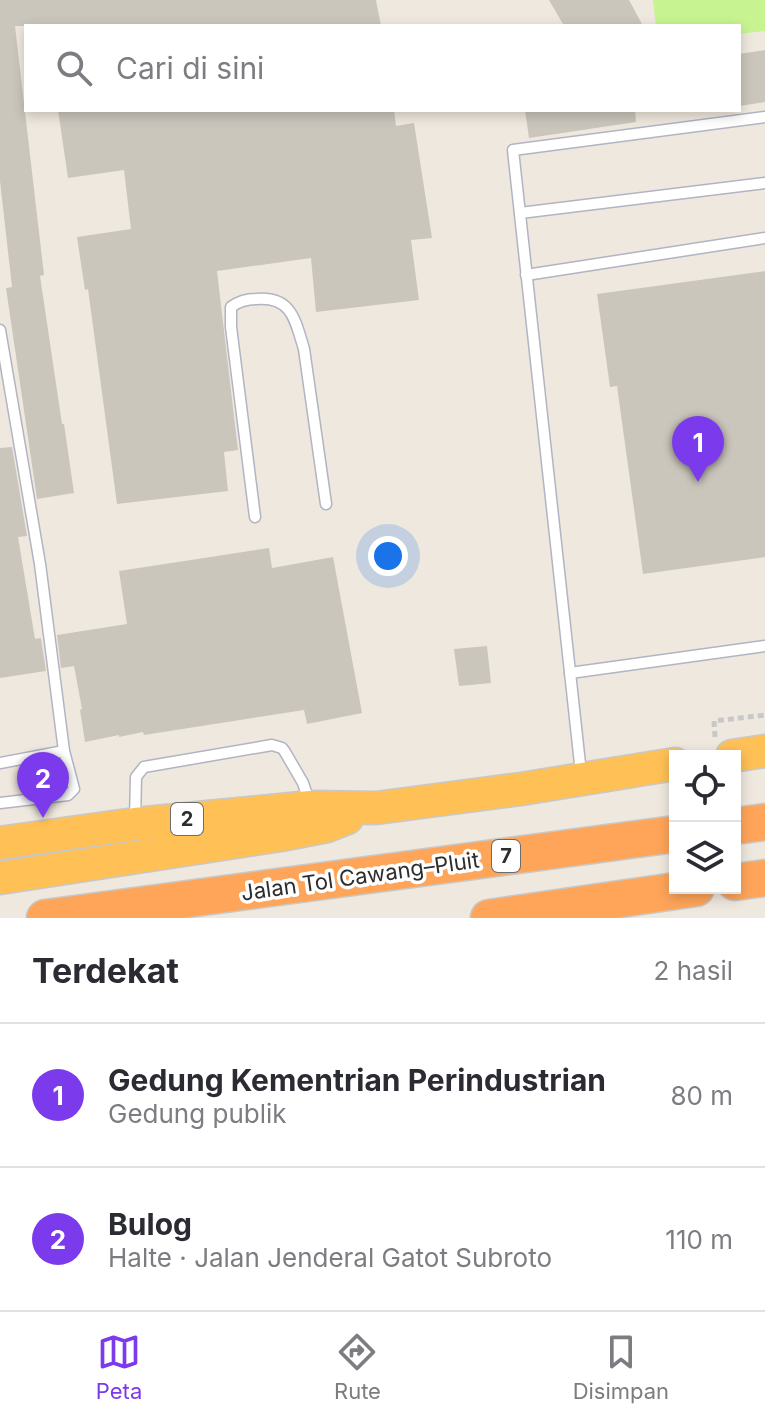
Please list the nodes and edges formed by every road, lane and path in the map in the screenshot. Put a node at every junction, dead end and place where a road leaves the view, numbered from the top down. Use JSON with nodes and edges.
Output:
{"nodes":[{"id":1,"x":765,"y":117,"type":"edge"},
{"id":2,"x":765,"y":183,"type":"edge"},
{"id":3,"x":520,"y":213,"type":"junction"},
{"id":4,"x":765,"y":238,"type":"edge"},
{"id":5,"x":526,"y":275,"type":"junction"},
{"id":6,"x":0,"y":330,"type":"edge"},
{"id":7,"x":5,"y":392,"type":"edge"},
{"id":8,"x":326,"y":504,"type":"dead end"},
{"id":9,"x":255,"y":517,"type":"dead end"},
{"id":10,"x":765,"y":646,"type":"edge"},
{"id":11,"x":570,"y":673,"type":"junction"},
{"id":12,"x":765,"y":715,"type":"edge"},
{"id":13,"x":724,"y":744,"type":"edge"},
{"id":14,"x":64,"y":751,"type":"junction"},
{"id":15,"x":765,"y":751,"type":"edge"},
{"id":16,"x":0,"y":763,"type":"edge"},
{"id":17,"x":669,"y":765,"type":"edge"},
{"id":18,"x":582,"y":778,"type":"junction"},
{"id":19,"x":0,"y":803,"type":"edge"},
{"id":20,"x":311,"y":807,"type":"junction"},
{"id":21,"x":376,"y":808,"type":"junction"},
{"id":22,"x":765,"y":822,"type":"edge"},
{"id":23,"x":135,"y":824,"type":"junction"},
{"id":24,"x":741,"y":825,"type":"edge"},
{"id":25,"x":669,"y":835,"type":"edge"},
{"id":26,"x":1,"y":840,"type":"edge"},
{"id":27,"x":0,"y":878,"type":"edge"},
{"id":28,"x":765,"y":878,"type":"edge"},
{"id":29,"x":741,"y":881,"type":"edge"},
{"id":30,"x":669,"y":892,"type":"edge"},
{"id":31,"x":45,"y":918,"type":"edge"},
{"id":32,"x":489,"y":918,"type":"edge"}],
"edges":[{"from":1,"to":3,"type":"lane"},
{"from":2,"to":3,"type":"lane"},
{"from":3,"to":5,"type":"lane"},
{"from":4,"to":5,"type":"lane"},
{"from":5,"to":11,"type":"lane"},
{"from":6,"to":7,"type":"lane"},
{"from":7,"to":14,"type":"lane"},
{"from":8,"to":9,"type":"lane"},
{"from":10,"to":11,"type":"lane"},
{"from":11,"to":18,"type":"lane"},
{"from":12,"to":13,"type":"path"},
{"from":13,"to":15,"type":"highway"},
{"from":14,"to":16,"type":"lane"},
{"from":14,"to":19,"type":"lane"},
{"from":17,"to":18,"type":"highway","number":"2"},
{"from":18,"to":21,"type":"highway","number":"2"},
{"from":20,"to":21,"type":"highway","number":"2"},
{"from":20,"to":23,"type":"highway","number":"2"},
{"from":20,"to":23,"type":"lane"},
{"from":21,"to":27,"type":"highway","number":"2"},
{"from":22,"to":24,"type":"highway"},
{"from":23,"to":26,"type":"highway","number":"2"},
{"from":25,"to":31,"type":"highway","name":"Jalan Tol Cawang–Pluit","number":"7"},
{"from":28,"to":29,"type":"highway"},
{"from":30,"to":32,"type":"highway"}]}
